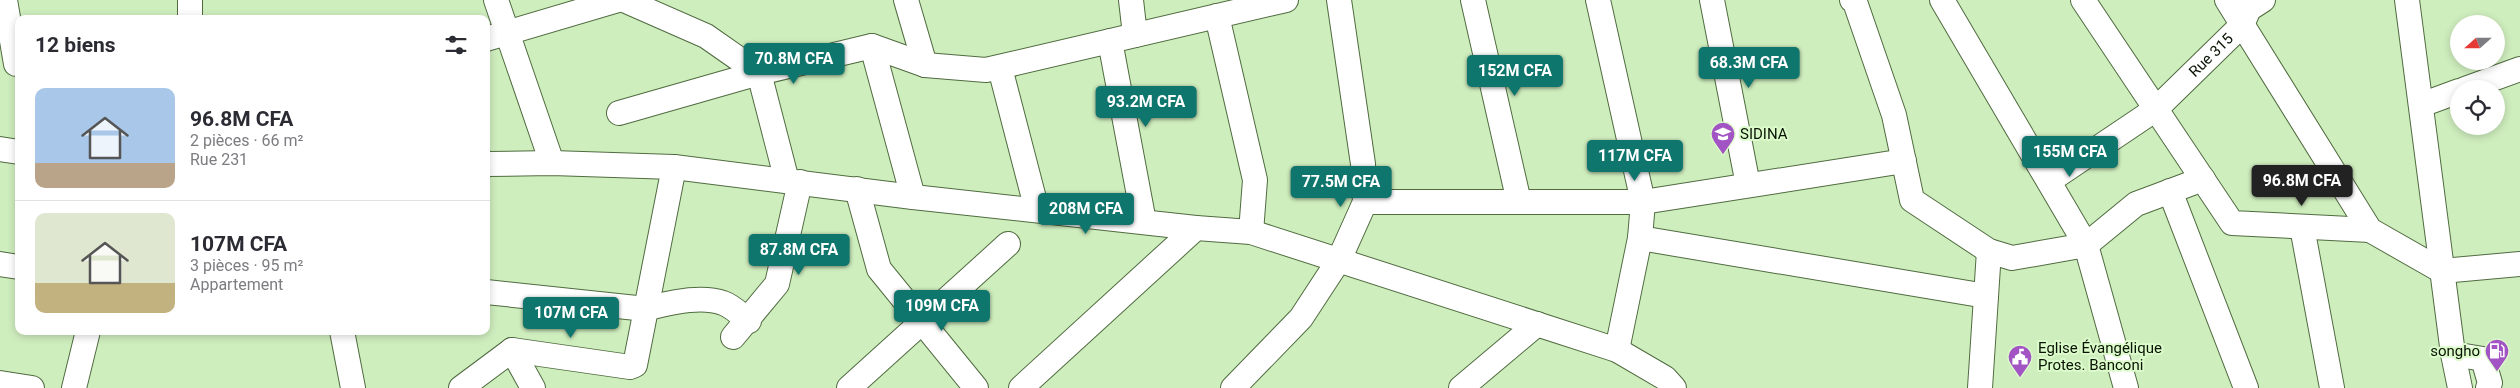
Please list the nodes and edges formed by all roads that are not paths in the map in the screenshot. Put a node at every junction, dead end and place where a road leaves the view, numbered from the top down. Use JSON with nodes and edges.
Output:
{"nodes":[{"id":1,"x":5,"y":0,"type":"edge"},
{"id":2,"x":190,"y":0,"type":"edge"},
{"id":3,"x":496,"y":0,"type":"edge"},
{"id":4,"x":618,"y":0,"type":"edge"},
{"id":5,"x":624,"y":0,"type":"edge"},
{"id":6,"x":906,"y":0,"type":"edge"},
{"id":7,"x":1131,"y":0,"type":"edge"},
{"id":8,"x":1286,"y":0,"type":"edge"},
{"id":9,"x":1339,"y":0,"type":"edge"},
{"id":10,"x":1474,"y":0,"type":"edge"},
{"id":11,"x":1598,"y":0,"type":"edge"},
{"id":12,"x":1712,"y":0,"type":"edge"},
{"id":13,"x":1852,"y":0,"type":"edge"},
{"id":14,"x":1942,"y":0,"type":"edge"},
{"id":15,"x":2084,"y":0,"type":"edge"},
{"id":16,"x":2226,"y":0,"type":"edge"},
{"id":17,"x":2263,"y":0,"type":"edge"},
{"id":18,"x":2407,"y":0,"type":"edge"},
{"id":19,"x":190,"y":15,"type":"edge"},
{"id":20,"x":1216,"y":16,"type":"junction"},
{"id":21,"x":2242,"y":25,"type":"junction"},
{"id":22,"x":1135,"y":35,"type":"junction"},
{"id":23,"x":497,"y":36,"type":"edge"},
{"id":24,"x":1110,"y":41,"type":"junction"},
{"id":25,"x":872,"y":46,"type":"junction"},
{"id":26,"x":12,"y":63,"type":"edge"},
{"id":27,"x":925,"y":66,"type":"junction"},
{"id":28,"x":1000,"y":68,"type":"junction"},
{"id":29,"x":2520,"y":69,"type":"edge"},
{"id":30,"x":759,"y":73,"type":"junction"},
{"id":31,"x":2490,"y":80,"type":"edge"},
{"id":32,"x":2450,"y":94,"type":"edge"},
{"id":33,"x":2421,"y":105,"type":"junction"},
{"id":34,"x":2156,"y":109,"type":"junction"},
{"id":35,"x":619,"y":113,"type":"dead end"},
{"id":36,"x":0,"y":149,"type":"edge"},
{"id":37,"x":15,"y":151,"type":"edge"},
{"id":38,"x":1904,"y":161,"type":"junction"},
{"id":39,"x":552,"y":163,"type":"junction"},
{"id":40,"x":490,"y":164,"type":"edge"},
{"id":41,"x":674,"y":167,"type":"junction"},
{"id":42,"x":2203,"y":179,"type":"junction"},
{"id":43,"x":793,"y":181,"type":"junction"},
{"id":44,"x":2049,"y":181,"type":"junction"},
{"id":45,"x":1748,"y":185,"type":"junction"},
{"id":46,"x":857,"y":189,"type":"junction"},
{"id":47,"x":2170,"y":191,"type":"junction"},
{"id":48,"x":913,"y":197,"type":"junction"},
{"id":49,"x":1365,"y":202,"type":"junction"},
{"id":50,"x":1519,"y":202,"type":"junction"},
{"id":51,"x":1643,"y":202,"type":"junction"},
{"id":52,"x":1037,"y":210,"type":"junction"},
{"id":53,"x":1144,"y":222,"type":"junction"},
{"id":54,"x":2302,"y":227,"type":"junction"},
{"id":55,"x":1196,"y":228,"type":"junction"},
{"id":56,"x":2370,"y":230,"type":"junction"},
{"id":57,"x":1251,"y":232,"type":"junction"},
{"id":58,"x":1640,"y":238,"type":"junction"},
{"id":59,"x":1008,"y":244,"type":"dead end"},
{"id":60,"x":2086,"y":244,"type":"junction"},
{"id":61,"x":1989,"y":251,"type":"junction"},
{"id":62,"x":1339,"y":260,"type":"junction"},
{"id":63,"x":0,"y":264,"type":"edge"},
{"id":64,"x":2520,"y":264,"type":"edge"},
{"id":65,"x":15,"y":266,"type":"edge"},
{"id":66,"x":2442,"y":271,"type":"junction"},
{"id":67,"x":490,"y":292,"type":"edge"},
{"id":68,"x":1986,"y":296,"type":"junction"},
{"id":69,"x":646,"y":309,"type":"junction"},
{"id":70,"x":923,"y":323,"type":"junction"},
{"id":71,"x":1537,"y":324,"type":"junction"},
{"id":72,"x":87,"y":335,"type":"edge"},
{"id":73,"x":343,"y":335,"type":"edge"},
{"id":74,"x":512,"y":350,"type":"junction"},
{"id":75,"x":1617,"y":350,"type":"junction"},
{"id":76,"x":2452,"y":354,"type":"junction"},
{"id":77,"x":0,"y":383,"type":"edge"},
{"id":78,"x":32,"y":388,"type":"edge"},
{"id":79,"x":74,"y":388,"type":"edge"},
{"id":80,"x":353,"y":388,"type":"edge"},
{"id":81,"x":461,"y":388,"type":"edge"},
{"id":82,"x":533,"y":388,"type":"edge"},
{"id":83,"x":849,"y":388,"type":"edge"},
{"id":84,"x":976,"y":388,"type":"edge"},
{"id":85,"x":1022,"y":388,"type":"edge"},
{"id":86,"x":1233,"y":388,"type":"edge"},
{"id":87,"x":1461,"y":388,"type":"edge"},
{"id":88,"x":1674,"y":388,"type":"edge"},
{"id":89,"x":1980,"y":388,"type":"edge"},
{"id":90,"x":2126,"y":388,"type":"edge"},
{"id":91,"x":2246,"y":388,"type":"edge"},
{"id":92,"x":2332,"y":388,"type":"edge"},
{"id":93,"x":2460,"y":388,"type":"edge"},
{"id":94,"x":2488,"y":388,"type":"edge"}],
"edges":[{"from":1,"to":26,"type":"street"},
{"from":2,"to":19,"type":"street"},
{"from":3,"to":23,"type":"street"},
{"from":4,"to":23,"type":"street"},
{"from":5,"to":30,"type":"street"},
{"from":6,"to":27,"type":"street"},
{"from":7,"to":22,"type":"street"},
{"from":8,"to":20,"type":"street"},
{"from":9,"to":49,"type":"street"},
{"from":10,"to":50,"type":"street"},
{"from":11,"to":51,"type":"street"},
{"from":12,"to":45,"type":"street"},
{"from":13,"to":38,"type":"street"},
{"from":14,"to":44,"type":"street"},
{"from":15,"to":34,"type":"street"},
{"from":16,"to":21,"type":"street"},
{"from":17,"to":21,"type":"street","name":"Rue 315"},
{"from":18,"to":33,"type":"street"},
{"from":20,"to":22,"type":"street"},
{"from":20,"to":57,"type":"street"},
{"from":21,"to":34,"type":"street","name":"Rue 315"},
{"from":21,"to":56,"type":"street"},
{"from":22,"to":24,"type":"street"},
{"from":23,"to":39,"type":"street"},
{"from":24,"to":28,"type":"street"},
{"from":24,"to":53,"type":"street"},
{"from":25,"to":27,"type":"street"},
{"from":25,"to":30,"type":"street"},
{"from":25,"to":48,"type":"street"},
{"from":27,"to":28,"type":"street"},
{"from":28,"to":52,"type":"street"},
{"from":29,"to":31,"type":"street"},
{"from":30,"to":35,"type":"street"},
{"from":30,"to":43,"type":"street"},
{"from":32,"to":33,"type":"street"},
{"from":33,"to":66,"type":"street"},
{"from":34,"to":42,"type":"street"},
{"from":34,"to":44,"type":"street","name":"Rue 315"},
{"from":36,"to":37,"type":"street"},
{"from":38,"to":45,"type":"street"},
{"from":38,"to":61,"type":"street"},
{"from":39,"to":40,"type":"street"},
{"from":39,"to":41,"type":"street"},
{"from":41,"to":43,"type":"street"},
{"from":41,"to":69,"type":"street"},
{"from":42,"to":47,"type":"street"},
{"from":42,"to":54,"type":"street"},
{"from":43,"to":46,"type":"street"},
{"from":43,"to":69,"type":"street"},
{"from":44,"to":60,"type":"street"},
{"from":45,"to":51,"type":"street"},
{"from":46,"to":48,"type":"street"},
{"from":46,"to":70,"type":"street"},
{"from":47,"to":60,"type":"street"},
{"from":47,"to":91,"type":"street"},
{"from":48,"to":52,"type":"street"},
{"from":49,"to":50,"type":"street"},
{"from":49,"to":62,"type":"street"},
{"from":50,"to":51,"type":"street"},
{"from":51,"to":58,"type":"street"},
{"from":52,"to":53,"type":"street"},
{"from":53,"to":55,"type":"street"},
{"from":54,"to":56,"type":"street"},
{"from":54,"to":92,"type":"street"},
{"from":55,"to":57,"type":"street"},
{"from":55,"to":85,"type":"street"},
{"from":56,"to":66,"type":"street"},
{"from":57,"to":62,"type":"street"},
{"from":58,"to":68,"type":"street"},
{"from":58,"to":75,"type":"street"},
{"from":59,"to":70,"type":"street"},
{"from":60,"to":61,"type":"street"},
{"from":60,"to":90,"type":"street"},
{"from":61,"to":68,"type":"street"},
{"from":62,"to":71,"type":"street"},
{"from":62,"to":86,"type":"street"},
{"from":63,"to":65,"type":"street"},
{"from":64,"to":66,"type":"street"},
{"from":66,"to":76,"type":"street"},
{"from":67,"to":69,"type":"street"},
{"from":68,"to":89,"type":"street"},
{"from":69,"to":74,"type":"street"},
{"from":70,"to":83,"type":"street"},
{"from":70,"to":84,"type":"street"},
{"from":71,"to":75,"type":"street"},
{"from":71,"to":87,"type":"street"},
{"from":72,"to":79,"type":"street"},
{"from":73,"to":80,"type":"street"},
{"from":74,"to":81,"type":"street"},
{"from":74,"to":82,"type":"street"},
{"from":75,"to":88,"type":"street"},
{"from":76,"to":93,"type":"street"},
{"from":76,"to":94,"type":"street"},
{"from":77,"to":78,"type":"street"}]}
